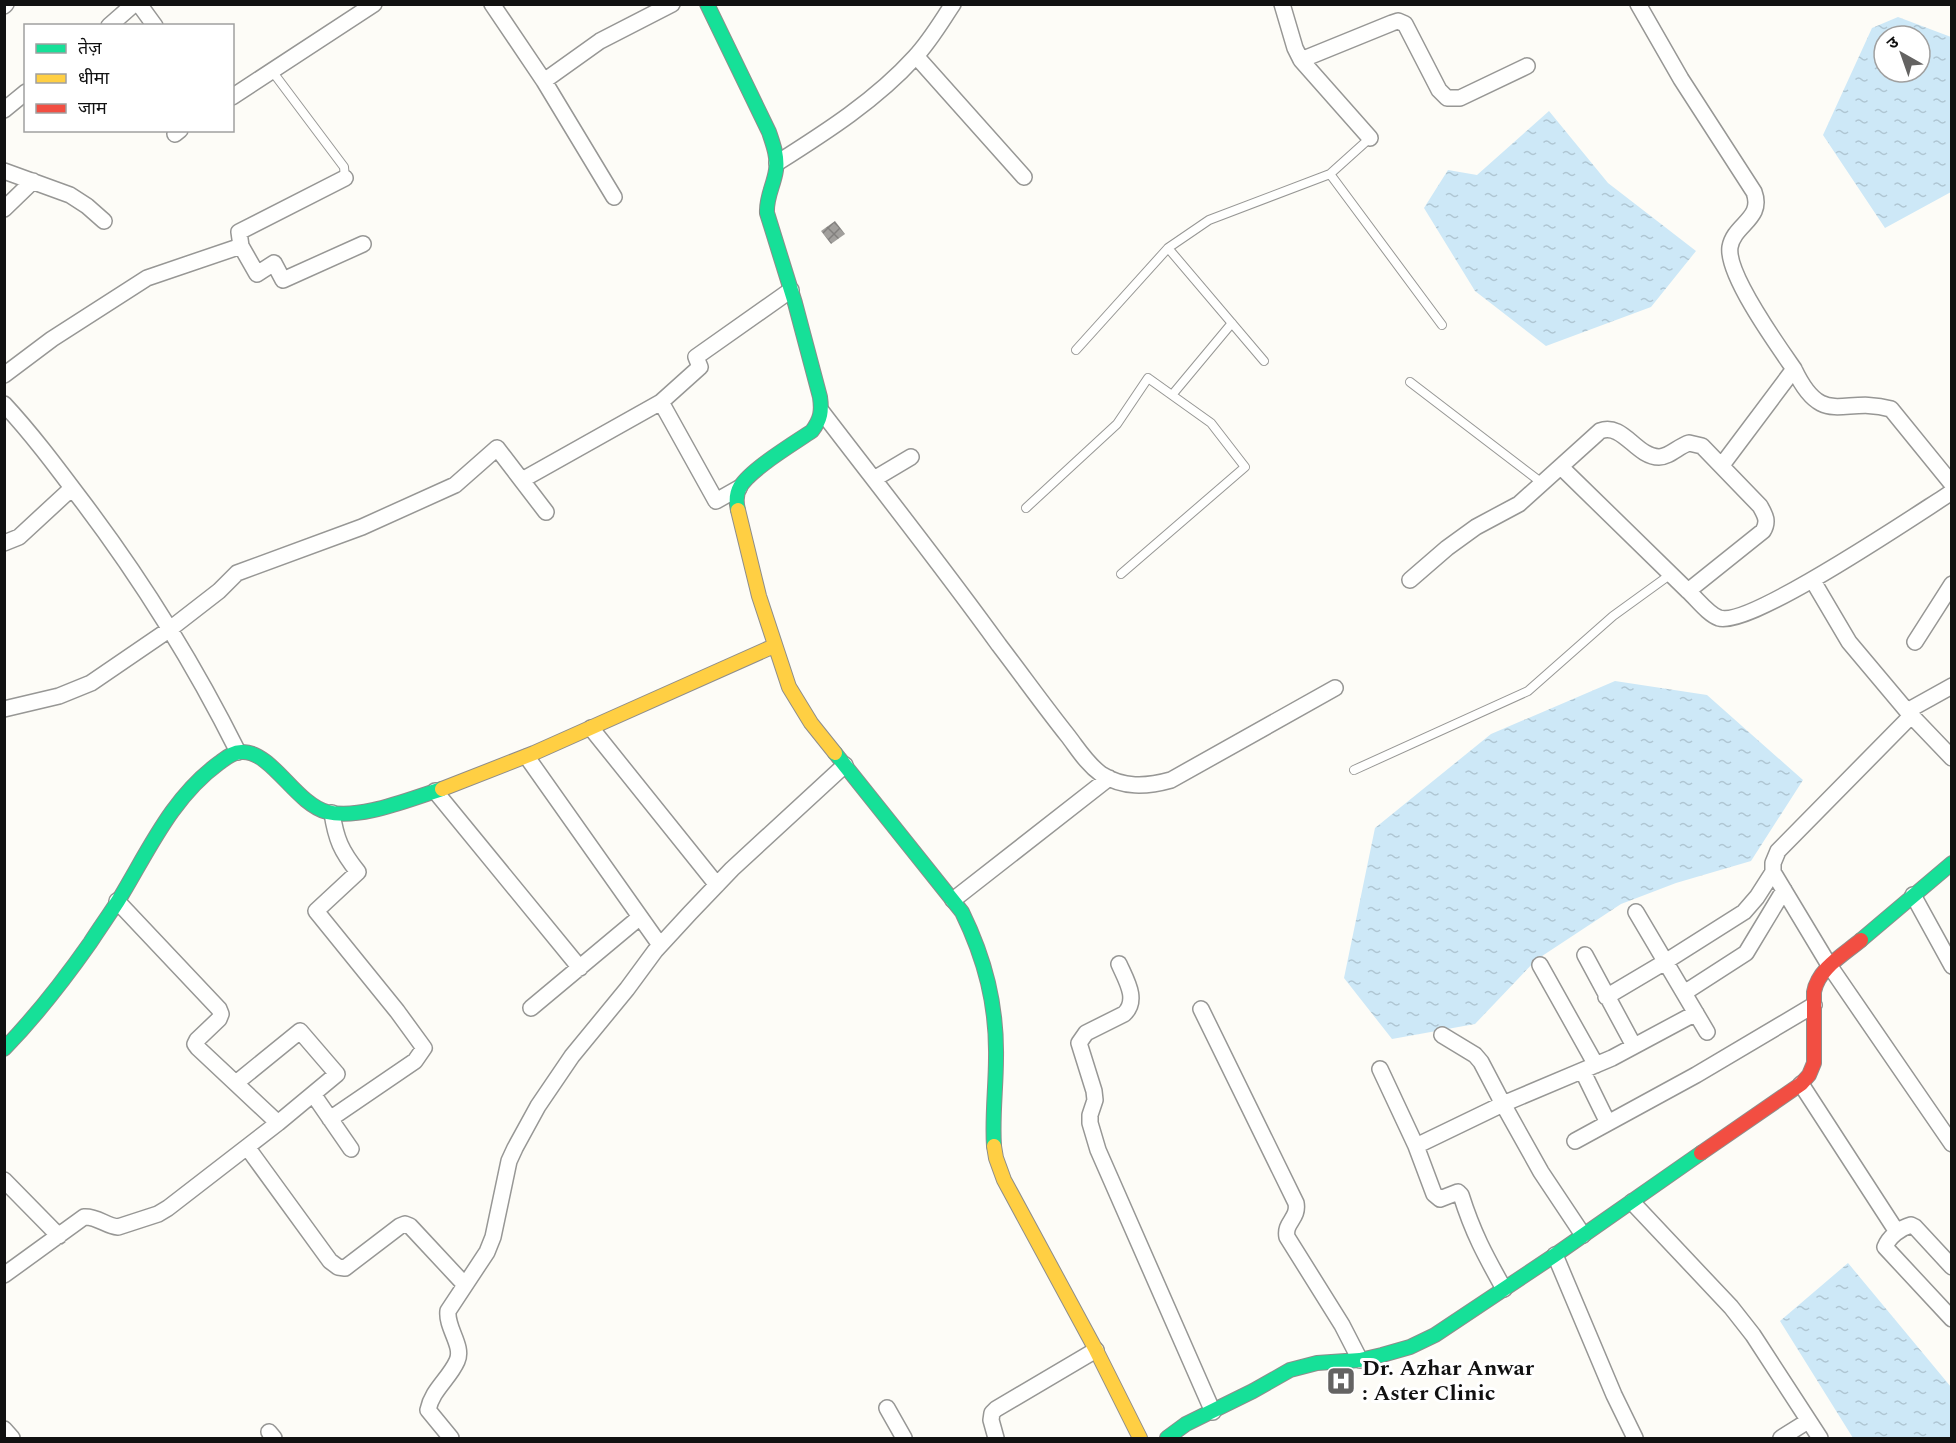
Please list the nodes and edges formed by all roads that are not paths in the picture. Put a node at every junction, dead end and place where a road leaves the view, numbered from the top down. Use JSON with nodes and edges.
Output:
{"nodes":[{"id":1,"x":136,"y":4,"type":"edge"},
{"id":2,"x":374,"y":4,"type":"edge"},
{"id":3,"x":492,"y":4,"type":"edge"},
{"id":4,"x":672,"y":4,"type":"edge"},
{"id":5,"x":707,"y":4,"type":"edge"},
{"id":6,"x":953,"y":4,"type":"edge"},
{"id":7,"x":1282,"y":4,"type":"edge"},
{"id":8,"x":1638,"y":4,"type":"edge"},
{"id":9,"x":111,"y":24,"type":"edge"},
{"id":10,"x":154,"y":24,"type":"edge"},
{"id":11,"x":916,"y":56,"type":"junction"},
{"id":12,"x":1301,"y":60,"type":"junction"},
{"id":13,"x":1527,"y":66,"type":"dead end"},
{"id":14,"x":272,"y":71,"type":"junction"},
{"id":15,"x":544,"y":81,"type":"junction"},
{"id":16,"x":24,"y":94,"type":"edge"},
{"id":17,"x":234,"y":95,"type":"edge"},
{"id":18,"x":4,"y":110,"type":"edge"},
{"id":19,"x":1370,"y":138,"type":"joint"},
{"id":20,"x":777,"y":163,"type":"junction"},
{"id":21,"x":4,"y":171,"type":"edge"},
{"id":22,"x":1330,"y":174,"type":"junction"},
{"id":23,"x":1024,"y":177,"type":"dead end"},
{"id":24,"x":345,"y":178,"type":"joint"},
{"id":25,"x":33,"y":181,"type":"junction"},
{"id":26,"x":614,"y":197,"type":"dead end"},
{"id":27,"x":4,"y":209,"type":"edge"},
{"id":28,"x":104,"y":221,"type":"dead end"},
{"id":29,"x":363,"y":244,"type":"dead end"},
{"id":30,"x":241,"y":246,"type":"junction"},
{"id":31,"x":1168,"y":248,"type":"junction"},
{"id":32,"x":791,"y":290,"type":"junction"},
{"id":33,"x":1232,"y":323,"type":"junction"},
{"id":34,"x":1442,"y":325,"type":"dead end"},
{"id":35,"x":1076,"y":350,"type":"dead end"},
{"id":36,"x":1264,"y":361,"type":"dead end"},
{"id":37,"x":1794,"y":369,"type":"junction"},
{"id":38,"x":4,"y":375,"type":"edge"},
{"id":39,"x":1410,"y":382,"type":"dead end"},
{"id":40,"x":1172,"y":395,"type":"junction"},
{"id":41,"x":661,"y":402,"type":"junction"},
{"id":42,"x":4,"y":404,"type":"edge"},
{"id":43,"x":822,"y":412,"type":"junction"},
{"id":44,"x":911,"y":457,"type":"dead end"},
{"id":45,"x":1722,"y":465,"type":"junction"},
{"id":46,"x":1561,"y":467,"type":"junction"},
{"id":47,"x":874,"y":479,"type":"junction"},
{"id":48,"x":522,"y":480,"type":"junction"},
{"id":49,"x":1542,"y":483,"type":"junction"},
{"id":50,"x":1952,"y":484,"type":"edge"},
{"id":51,"x":72,"y":488,"type":"junction"},
{"id":52,"x":739,"y":488,"type":"junction"},
{"id":53,"x":1952,"y":492,"type":"edge"},
{"id":54,"x":1026,"y":508,"type":"dead end"},
{"id":55,"x":546,"y":512,"type":"dead end"},
{"id":56,"x":4,"y":543,"type":"edge"},
{"id":57,"x":1121,"y":574,"type":"dead end"},
{"id":58,"x":1671,"y":574,"type":"junction"},
{"id":59,"x":1410,"y":580,"type":"dead end"},
{"id":60,"x":1813,"y":580,"type":"junction"},
{"id":61,"x":1952,"y":584,"type":"edge"},
{"id":62,"x":1688,"y":591,"type":"junction"},
{"id":63,"x":170,"y":629,"type":"junction"},
{"id":64,"x":1915,"y":642,"type":"dead end"},
{"id":65,"x":774,"y":646,"type":"junction"},
{"id":66,"x":1952,"y":686,"type":"edge"},
{"id":67,"x":1335,"y":687,"type":"dead end"},
{"id":68,"x":4,"y":709,"type":"edge"},
{"id":69,"x":1909,"y":713,"type":"junction"},
{"id":70,"x":591,"y":728,"type":"junction"},
{"id":71,"x":238,"y":752,"type":"junction"},
{"id":72,"x":527,"y":757,"type":"junction"},
{"id":73,"x":1952,"y":758,"type":"edge"},
{"id":74,"x":845,"y":765,"type":"junction"},
{"id":75,"x":1354,"y":770,"type":"dead end"},
{"id":76,"x":1109,"y":778,"type":"junction"},
{"id":77,"x":435,"y":791,"type":"junction"},
{"id":78,"x":332,"y":813,"type":"junction"},
{"id":79,"x":1952,"y":863,"type":"edge"},
{"id":80,"x":1773,"y":872,"type":"junction"},
{"id":81,"x":717,"y":885,"type":"junction"},
{"id":82,"x":1784,"y":890,"type":"junction"},
{"id":83,"x":1913,"y":895,"type":"junction"},
{"id":84,"x":953,"y":900,"type":"junction"},
{"id":85,"x":117,"y":901,"type":"junction"},
{"id":86,"x":1636,"y":912,"type":"dead end"},
{"id":87,"x":640,"y":917,"type":"junction"},
{"id":88,"x":660,"y":945,"type":"junction"},
{"id":89,"x":1585,"y":955,"type":"dead end"},
{"id":90,"x":1665,"y":962,"type":"junction"},
{"id":91,"x":1119,"y":964,"type":"dead end"},
{"id":92,"x":1540,"y":965,"type":"dead end"},
{"id":93,"x":1829,"y":965,"type":"junction"},
{"id":94,"x":1952,"y":966,"type":"edge"},
{"id":95,"x":580,"y":968,"type":"junction"},
{"id":96,"x":1684,"y":993,"type":"junction"},
{"id":97,"x":1606,"y":997,"type":"junction"},
{"id":98,"x":1814,"y":1005,"type":"junction"},
{"id":99,"x":531,"y":1008,"type":"dead end"},
{"id":100,"x":1201,"y":1009,"type":"dead end"},
{"id":101,"x":1696,"y":1012,"type":"junction"},
{"id":102,"x":1707,"y":1032,"type":"dead end"},
{"id":103,"x":1442,"y":1035,"type":"dead end"},
{"id":104,"x":1634,"y":1046,"type":"junction"},
{"id":105,"x":4,"y":1049,"type":"edge"},
{"id":106,"x":1380,"y":1069,"type":"dead end"},
{"id":107,"x":1590,"y":1069,"type":"junction"},
{"id":108,"x":236,"y":1083,"type":"junction"},
{"id":109,"x":1801,"y":1084,"type":"junction"},
{"id":110,"x":313,"y":1094,"type":"junction"},
{"id":111,"x":1503,"y":1104,"type":"junction"},
{"id":112,"x":330,"y":1119,"type":"junction"},
{"id":113,"x":278,"y":1123,"type":"junction"},
{"id":114,"x":1608,"y":1123,"type":"junction"},
{"id":115,"x":1575,"y":1142,"type":"dead end"},
{"id":116,"x":1952,"y":1144,"type":"edge"},
{"id":117,"x":1416,"y":1146,"type":"junction"},
{"id":118,"x":247,"y":1148,"type":"junction"},
{"id":119,"x":351,"y":1149,"type":"dead end"},
{"id":120,"x":4,"y":1180,"type":"edge"},
{"id":121,"x":1632,"y":1202,"type":"junction"},
{"id":122,"x":1897,"y":1232,"type":"junction"},
{"id":123,"x":1583,"y":1235,"type":"junction"},
{"id":124,"x":59,"y":1236,"type":"junction"},
{"id":125,"x":1556,"y":1255,"type":"junction"},
{"id":126,"x":1952,"y":1267,"type":"edge"},
{"id":127,"x":4,"y":1275,"type":"edge"},
{"id":128,"x":465,"y":1285,"type":"junction"},
{"id":129,"x":1504,"y":1289,"type":"junction"},
{"id":130,"x":1952,"y":1318,"type":"edge"},
{"id":131,"x":1096,"y":1350,"type":"junction"},
{"id":132,"x":1360,"y":1360,"type":"junction"},
{"id":133,"x":886,"y":1408,"type":"dead end"},
{"id":134,"x":1213,"y":1412,"type":"junction"},
{"id":135,"x":1808,"y":1421,"type":"junction"},
{"id":136,"x":4,"y":1429,"type":"edge"},
{"id":137,"x":1132,"y":1435,"type":"edge"},
{"id":138,"x":12,"y":1438,"type":"edge"},
{"id":139,"x":451,"y":1438,"type":"edge"},
{"id":140,"x":904,"y":1438,"type":"edge"},
{"id":141,"x":996,"y":1438,"type":"edge"},
{"id":142,"x":1167,"y":1438,"type":"edge"},
{"id":143,"x":1635,"y":1438,"type":"edge"},
{"id":144,"x":1781,"y":1438,"type":"edge"},
{"id":145,"x":1820,"y":1438,"type":"edge"}],
"edges":[{"from":1,"to":9,"type":"street"},
{"from":1,"to":10,"type":"street"},
{"from":2,"to":14,"type":"street"},
{"from":3,"to":15,"type":"street"},
{"from":4,"to":15,"type":"street"},
{"from":5,"to":20,"type":"street"},
{"from":6,"to":11,"type":"street"},
{"from":7,"to":12,"type":"street"},
{"from":8,"to":37,"type":"street"},
{"from":11,"to":20,"type":"street"},
{"from":11,"to":23,"type":"street"},
{"from":12,"to":13,"type":"street"},
{"from":12,"to":19,"type":"street"},
{"from":14,"to":17,"type":"street"},
{"from":14,"to":24,"type":"lane"},
{"from":15,"to":26,"type":"street"},
{"from":16,"to":18,"type":"street"},
{"from":19,"to":22,"type":"lane"},
{"from":20,"to":32,"type":"street"},
{"from":21,"to":25,"type":"street"},
{"from":22,"to":31,"type":"lane"},
{"from":22,"to":34,"type":"lane"},
{"from":24,"to":30,"type":"street"},
{"from":25,"to":27,"type":"street"},
{"from":25,"to":28,"type":"street"},
{"from":29,"to":30,"type":"street"},
{"from":30,"to":38,"type":"street"},
{"from":31,"to":33,"type":"lane"},
{"from":31,"to":35,"type":"lane"},
{"from":32,"to":41,"type":"street"},
{"from":32,"to":43,"type":"street"},
{"from":33,"to":36,"type":"lane"},
{"from":33,"to":40,"type":"lane"},
{"from":37,"to":45,"type":"street"},
{"from":37,"to":50,"type":"street"},
{"from":39,"to":49,"type":"lane"},
{"from":40,"to":54,"type":"lane"},
{"from":40,"to":57,"type":"lane"},
{"from":41,"to":48,"type":"street"},
{"from":41,"to":52,"type":"street"},
{"from":42,"to":51,"type":"street"},
{"from":43,"to":47,"type":"street"},
{"from":43,"to":52,"type":"street"},
{"from":44,"to":47,"type":"street"},
{"from":45,"to":46,"type":"street"},
{"from":45,"to":62,"type":"street"},
{"from":46,"to":49,"type":"street"},
{"from":46,"to":58,"type":"street"},
{"from":47,"to":76,"type":"street"},
{"from":48,"to":55,"type":"street"},
{"from":48,"to":63,"type":"street"},
{"from":49,"to":59,"type":"street"},
{"from":51,"to":56,"type":"street"},
{"from":51,"to":63,"type":"street"},
{"from":52,"to":65,"type":"street"},
{"from":53,"to":60,"type":"street"},
{"from":58,"to":62,"type":"street"},
{"from":58,"to":75,"type":"lane"},
{"from":60,"to":62,"type":"street"},
{"from":60,"to":69,"type":"street"},
{"from":61,"to":64,"type":"street"},
{"from":63,"to":68,"type":"street"},
{"from":63,"to":71,"type":"street"},
{"from":65,"to":70,"type":"street"},
{"from":65,"to":74,"type":"street"},
{"from":66,"to":69,"type":"street"},
{"from":67,"to":76,"type":"street"},
{"from":69,"to":73,"type":"street"},
{"from":69,"to":80,"type":"street"},
{"from":70,"to":72,"type":"street"},
{"from":70,"to":81,"type":"street"},
{"from":71,"to":78,"type":"street"},
{"from":71,"to":85,"type":"street"},
{"from":72,"to":77,"type":"street"},
{"from":72,"to":87,"type":"street"},
{"from":74,"to":81,"type":"street"},
{"from":74,"to":84,"type":"street"},
{"from":76,"to":84,"type":"street"},
{"from":77,"to":78,"type":"street"},
{"from":77,"to":95,"type":"street"},
{"from":78,"to":112,"type":"street"},
{"from":79,"to":83,"type":"street"},
{"from":80,"to":82,"type":"street"},
{"from":80,"to":90,"type":"street"},
{"from":81,"to":88,"type":"street"},
{"from":82,"to":93,"type":"street"},
{"from":82,"to":96,"type":"street"},
{"from":83,"to":93,"type":"street"},
{"from":83,"to":94,"type":"street"},
{"from":84,"to":131,"type":"street"},
{"from":85,"to":105,"type":"street"},
{"from":85,"to":108,"type":"street"},
{"from":86,"to":90,"type":"street"},
{"from":87,"to":88,"type":"street"},
{"from":87,"to":95,"type":"street"},
{"from":88,"to":128,"type":"street"},
{"from":89,"to":97,"type":"street"},
{"from":90,"to":96,"type":"street"},
{"from":90,"to":97,"type":"street"},
{"from":91,"to":134,"type":"street"},
{"from":92,"to":107,"type":"street"},
{"from":93,"to":98,"type":"street"},
{"from":93,"to":116,"type":"street"},
{"from":95,"to":99,"type":"street"},
{"from":96,"to":101,"type":"street"},
{"from":97,"to":104,"type":"street"},
{"from":98,"to":109,"type":"street"},
{"from":98,"to":114,"type":"street"},
{"from":100,"to":132,"type":"street"},
{"from":101,"to":102,"type":"street"},
{"from":101,"to":104,"type":"street"},
{"from":103,"to":111,"type":"street"},
{"from":104,"to":107,"type":"street"},
{"from":106,"to":117,"type":"street"},
{"from":107,"to":111,"type":"street"},
{"from":107,"to":114,"type":"street"},
{"from":108,"to":110,"type":"street"},
{"from":108,"to":113,"type":"street"},
{"from":109,"to":121,"type":"street"},
{"from":109,"to":122,"type":"street"},
{"from":110,"to":112,"type":"street"},
{"from":110,"to":113,"type":"street"},
{"from":111,"to":117,"type":"street"},
{"from":111,"to":123,"type":"street"},
{"from":112,"to":119,"type":"street"},
{"from":113,"to":118,"type":"street"},
{"from":114,"to":115,"type":"street"},
{"from":117,"to":129,"type":"street"},
{"from":118,"to":124,"type":"street"},
{"from":118,"to":128,"type":"street"},
{"from":120,"to":124,"type":"street"},
{"from":121,"to":123,"type":"street"},
{"from":121,"to":135,"type":"street"},
{"from":122,"to":126,"type":"street"},
{"from":122,"to":130,"type":"street"},
{"from":123,"to":125,"type":"street"},
{"from":124,"to":127,"type":"street"},
{"from":125,"to":129,"type":"street"},
{"from":125,"to":143,"type":"street"},
{"from":128,"to":139,"type":"street"},
{"from":129,"to":132,"type":"street"},
{"from":131,"to":137,"type":"street"},
{"from":131,"to":141,"type":"street"},
{"from":132,"to":134,"type":"street"},
{"from":133,"to":140,"type":"street"},
{"from":134,"to":142,"type":"street"},
{"from":135,"to":144,"type":"street"},
{"from":135,"to":145,"type":"street"},
{"from":136,"to":138,"type":"street"}]}
